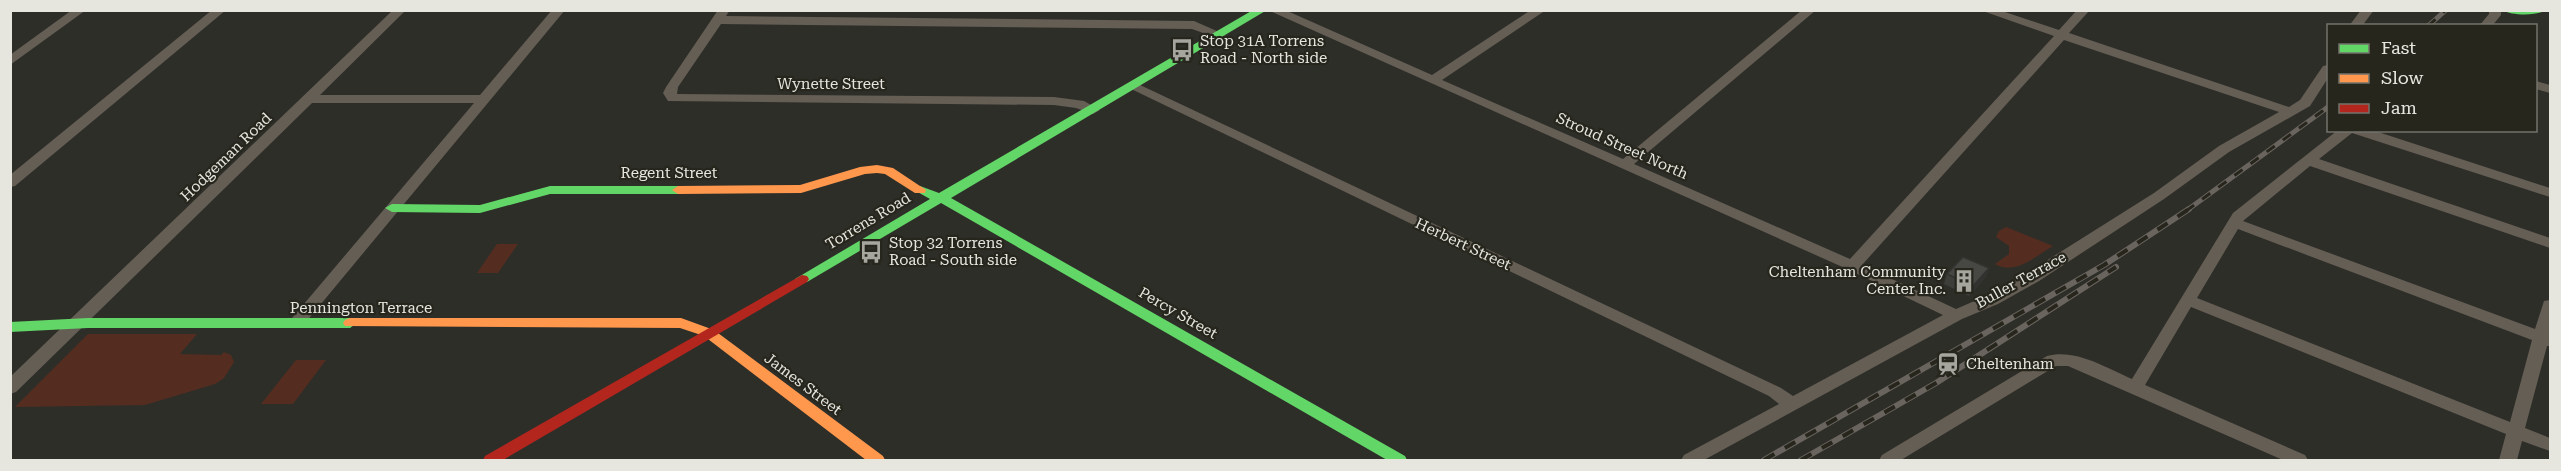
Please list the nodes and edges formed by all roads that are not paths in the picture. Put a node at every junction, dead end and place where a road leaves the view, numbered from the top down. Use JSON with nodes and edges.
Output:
{"nodes":[{"id":1,"x":80,"y":10,"type":"edge"},
{"id":2,"x":220,"y":10,"type":"edge"},
{"id":3,"x":400,"y":10,"type":"edge"},
{"id":4,"x":560,"y":10,"type":"edge"},
{"id":5,"x":1262,"y":10,"type":"edge"},
{"id":6,"x":1274,"y":10,"type":"edge"},
{"id":7,"x":1540,"y":10,"type":"edge"},
{"id":8,"x":1810,"y":10,"type":"edge"},
{"id":9,"x":1986,"y":10,"type":"edge"},
{"id":10,"x":2084,"y":10,"type":"edge"},
{"id":11,"x":2368,"y":10,"type":"edge"},
{"id":12,"x":2495,"y":10,"type":"edge"},
{"id":13,"x":2508,"y":10,"type":"edge"},
{"id":14,"x":2543,"y":10,"type":"edge"},
{"id":15,"x":2550,"y":11,"type":"edge"},
{"id":16,"x":721,"y":15,"type":"edge"},
{"id":17,"x":988,"y":17,"type":"edge"},
{"id":18,"x":2356,"y":19,"type":"edge"},
{"id":19,"x":2487,"y":24,"type":"edge"},
{"id":20,"x":1220,"y":35,"type":"junction"},
{"id":21,"x":2061,"y":35,"type":"junction"},
{"id":22,"x":10,"y":62,"type":"edge"},
{"id":23,"x":2327,"y":70,"type":"edge"},
{"id":24,"x":1433,"y":80,"type":"junction"},
{"id":25,"x":1132,"y":87,"type":"junction"},
{"id":26,"x":309,"y":99,"type":"junction"},
{"id":27,"x":486,"y":99,"type":"junction"},
{"id":28,"x":1093,"y":110,"type":"junction"},
{"id":29,"x":2287,"y":111,"type":"junction"},
{"id":30,"x":2345,"y":132,"type":"edge"},
{"id":31,"x":2363,"y":132,"type":"edge"},
{"id":32,"x":2310,"y":162,"type":"junction"},
{"id":33,"x":1624,"y":165,"type":"junction"},
{"id":34,"x":10,"y":183,"type":"edge"},
{"id":35,"x":2550,"y":193,"type":"edge"},
{"id":36,"x":938,"y":198,"type":"junction"},
{"id":37,"x":392,"y":208,"type":"junction"},
{"id":38,"x":2235,"y":223,"type":"junction"},
{"id":39,"x":2550,"y":243,"type":"edge"},
{"id":40,"x":1852,"y":266,"type":"junction"},
{"id":41,"x":2190,"y":301,"type":"junction"},
{"id":42,"x":2550,"y":305,"type":"edge"},
{"id":43,"x":1956,"y":315,"type":"junction"},
{"id":44,"x":295,"y":324,"type":"junction"},
{"id":45,"x":74,"y":326,"type":"junction"},
{"id":46,"x":10,"y":327,"type":"edge"},
{"id":47,"x":709,"y":333,"type":"junction"},
{"id":48,"x":2546,"y":339,"type":"edge"},
{"id":49,"x":10,"y":388,"type":"edge"},
{"id":50,"x":2135,"y":388,"type":"junction"},
{"id":51,"x":1793,"y":405,"type":"junction"},
{"id":52,"x":2516,"y":432,"type":"junction"},
{"id":53,"x":2550,"y":445,"type":"edge"},
{"id":54,"x":491,"y":460,"type":"edge"},
{"id":55,"x":877,"y":460,"type":"edge"},
{"id":56,"x":1399,"y":460,"type":"edge"},
{"id":57,"x":1690,"y":460,"type":"edge"},
{"id":58,"x":1888,"y":460,"type":"edge"},
{"id":59,"x":2299,"y":460,"type":"edge"},
{"id":60,"x":2508,"y":460,"type":"edge"}],
"edges":[{"from":1,"to":22,"type":"street"},
{"from":2,"to":34,"type":"street"},
{"from":3,"to":26,"type":"street","name":"Hodgeman Road"},
{"from":4,"to":27,"type":"street"},
{"from":5,"to":20,"type":"street","name":"Torrens Road"},
{"from":6,"to":24,"type":"street","name":"Stroud Street North"},
{"from":7,"to":24,"type":"street"},
{"from":8,"to":33,"type":"street"},
{"from":9,"to":21,"type":"street"},
{"from":10,"to":21,"type":"street"},
{"from":11,"to":18,"type":"street"},
{"from":12,"to":19,"type":"street"},
{"from":13,"to":14,"type":"street"},
{"from":14,"to":15,"type":"street"},
{"from":16,"to":17,"type":"street"},
{"from":16,"to":28,"type":"street","name":"Wynette Street"},
{"from":17,"to":20,"type":"street"},
{"from":20,"to":25,"type":"street","name":"Torrens Road"},
{"from":21,"to":29,"type":"street"},
{"from":21,"to":40,"type":"street"},
{"from":23,"to":29,"type":"street","name":"Buller Terrace"},
{"from":24,"to":33,"type":"street","name":"Stroud Street North"},
{"from":25,"to":28,"type":"street","name":"Torrens Road"},
{"from":25,"to":51,"type":"street","name":"Herbert Street"},
{"from":26,"to":27,"type":"street"},
{"from":26,"to":45,"type":"street","name":"Hodgeman Road"},
{"from":27,"to":37,"type":"street"},
{"from":28,"to":36,"type":"street","name":"Torrens Road"},
{"from":29,"to":43,"type":"street","name":"Buller Terrace"},
{"from":30,"to":32,"type":"street"},
{"from":31,"to":35,"type":"street"},
{"from":32,"to":38,"type":"street"},
{"from":32,"to":39,"type":"street"},
{"from":33,"to":40,"type":"street","name":"Stroud Street North"},
{"from":36,"to":37,"type":"street","name":"Regent Street"},
{"from":36,"to":47,"type":"street","name":"Torrens Road"},
{"from":36,"to":56,"type":"street","name":"Percy Street"},
{"from":37,"to":44,"type":"street"},
{"from":38,"to":41,"type":"street"},
{"from":38,"to":48,"type":"street"},
{"from":40,"to":43,"type":"street","name":"Stroud Street North"},
{"from":41,"to":50,"type":"street"},
{"from":41,"to":52,"type":"street"},
{"from":42,"to":48,"type":"street"},
{"from":43,"to":51,"type":"street","name":"Buller Terrace"},
{"from":44,"to":45,"type":"street","name":"Pennington Terrace"},
{"from":44,"to":47,"type":"street","name":"Pennington Terrace"},
{"from":45,"to":46,"type":"street","name":"Pennington Terrace"},
{"from":45,"to":49,"type":"street","name":"Hodgeman Road"},
{"from":47,"to":54,"type":"street","name":"Torrens Road"},
{"from":47,"to":55,"type":"street","name":"James Street"},
{"from":48,"to":52,"type":"street"},
{"from":50,"to":58,"type":"street"},
{"from":50,"to":59,"type":"street"},
{"from":51,"to":57,"type":"street","name":"Buller Terrace"},
{"from":52,"to":53,"type":"street"},
{"from":52,"to":60,"type":"street"}]}
